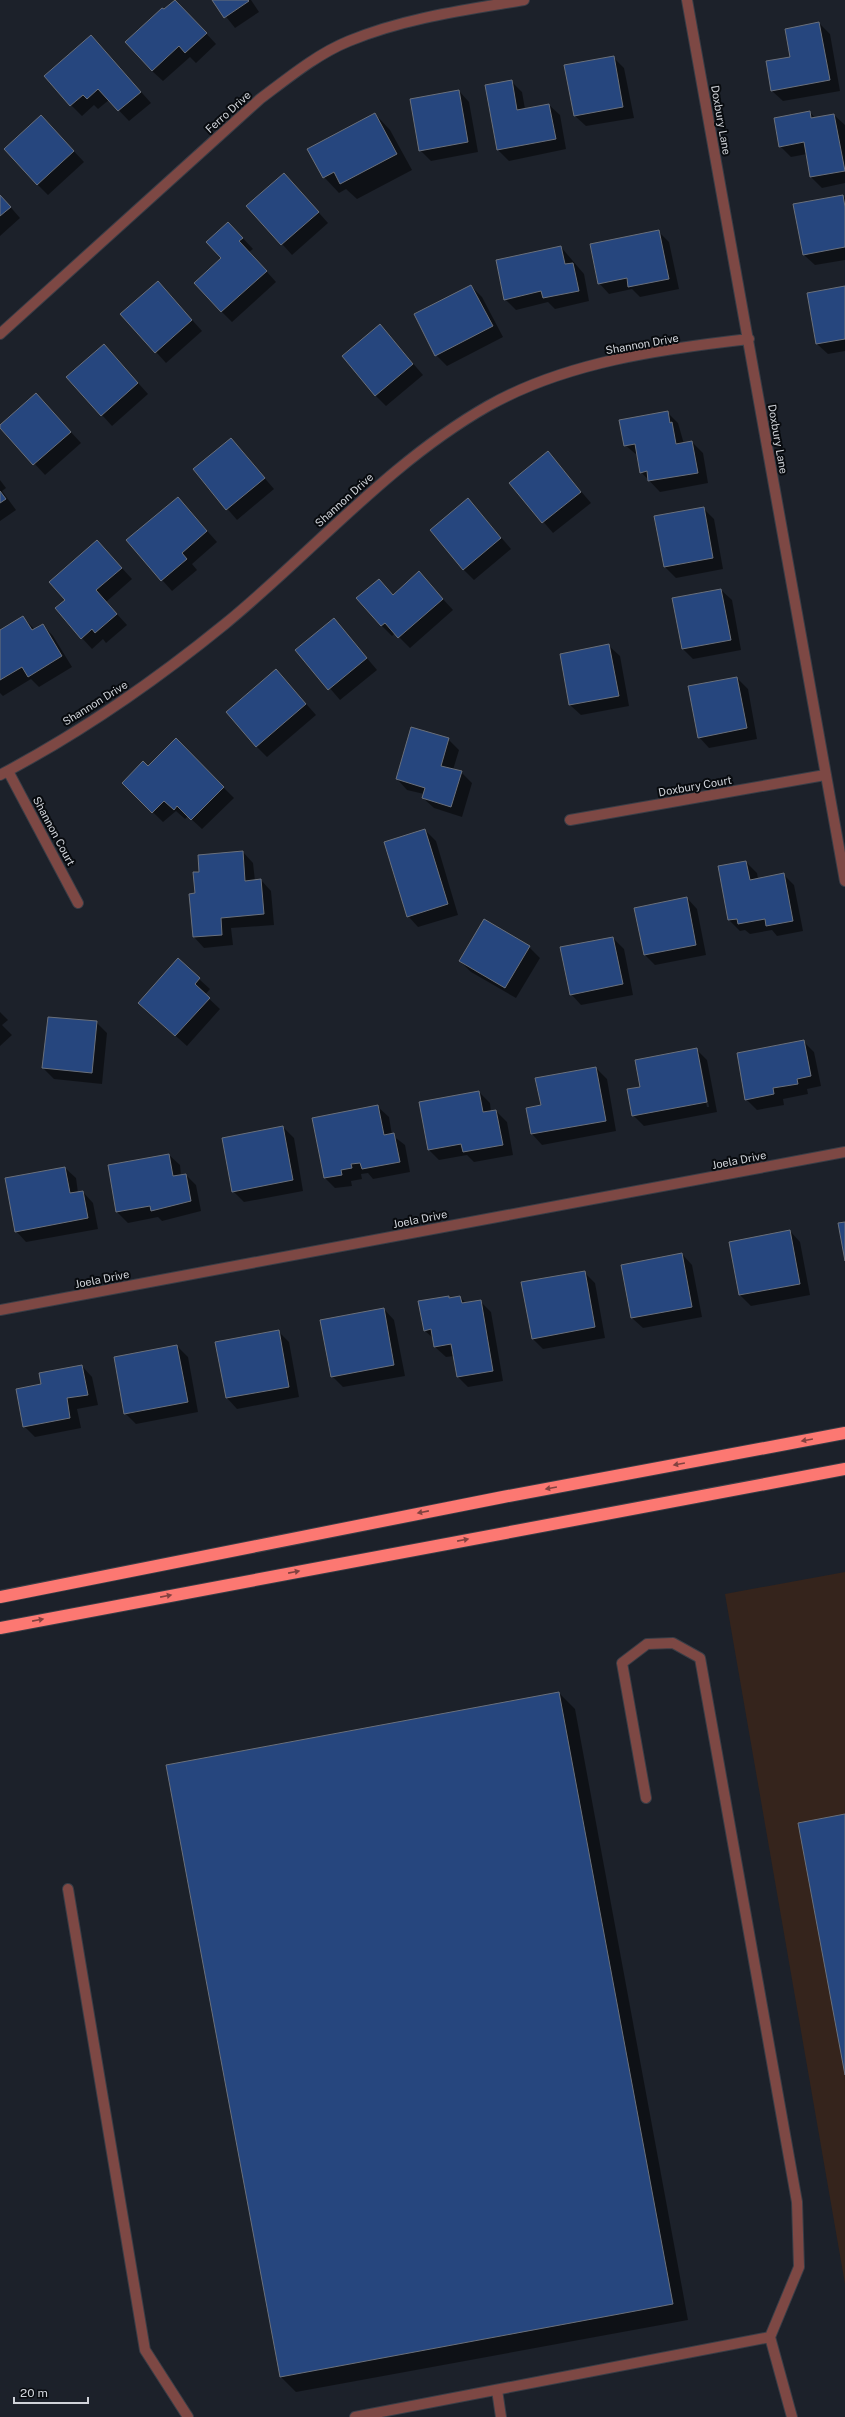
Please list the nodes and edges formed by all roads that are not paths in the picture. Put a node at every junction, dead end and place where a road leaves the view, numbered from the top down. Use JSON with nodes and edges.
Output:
{"nodes":[{"id":1,"x":524,"y":0,"type":"edge"},
{"id":2,"x":688,"y":0,"type":"edge"},
{"id":3,"x":0,"y":334,"type":"edge"},
{"id":4,"x":749,"y":339,"type":"junction"},
{"id":5,"x":4,"y":773,"type":"edge"},
{"id":6,"x":825,"y":775,"type":"junction"},
{"id":7,"x":570,"y":820,"type":"dead end"},
{"id":8,"x":845,"y":881,"type":"edge"},
{"id":9,"x":78,"y":903,"type":"dead end"},
{"id":10,"x":845,"y":1152,"type":"edge"},
{"id":11,"x":0,"y":1310,"type":"edge"},
{"id":12,"x":845,"y":1433,"type":"edge"},
{"id":13,"x":845,"y":1469,"type":"edge"},
{"id":14,"x":0,"y":1596,"type":"edge"},
{"id":15,"x":0,"y":1628,"type":"edge"},
{"id":16,"x":646,"y":1798,"type":"dead end"},
{"id":17,"x":68,"y":1889,"type":"dead end"},
{"id":18,"x":770,"y":2338,"type":"junction"},
{"id":19,"x":497,"y":2390,"type":"junction"},
{"id":20,"x":188,"y":2417,"type":"edge"},
{"id":21,"x":355,"y":2417,"type":"edge"},
{"id":22,"x":501,"y":2417,"type":"edge"},
{"id":23,"x":792,"y":2417,"type":"edge"}],
"edges":[{"from":1,"to":3,"type":"street","name":"Ferro Drive"},
{"from":2,"to":4,"type":"street","name":"Doxbury Lane"},
{"from":4,"to":5,"type":"street","name":"Shannon Drive"},
{"from":4,"to":6,"type":"street","name":"Doxbury Lane"},
{"from":5,"to":9,"type":"street","name":"Shannon Court"},
{"from":6,"to":7,"type":"street","name":"Doxbury Court"},
{"from":6,"to":8,"type":"street","name":"Doxbury Lane"},
{"from":10,"to":11,"type":"street","name":"Joela Drive"},
{"from":12,"to":14,"type":"highway","one_way":true},
{"from":15,"to":13,"type":"highway","one_way":true},
{"from":16,"to":18,"type":"street"},
{"from":17,"to":20,"type":"street"},
{"from":18,"to":19,"type":"street"},
{"from":18,"to":23,"type":"street"},
{"from":19,"to":21,"type":"street"},
{"from":19,"to":22,"type":"street"}]}
